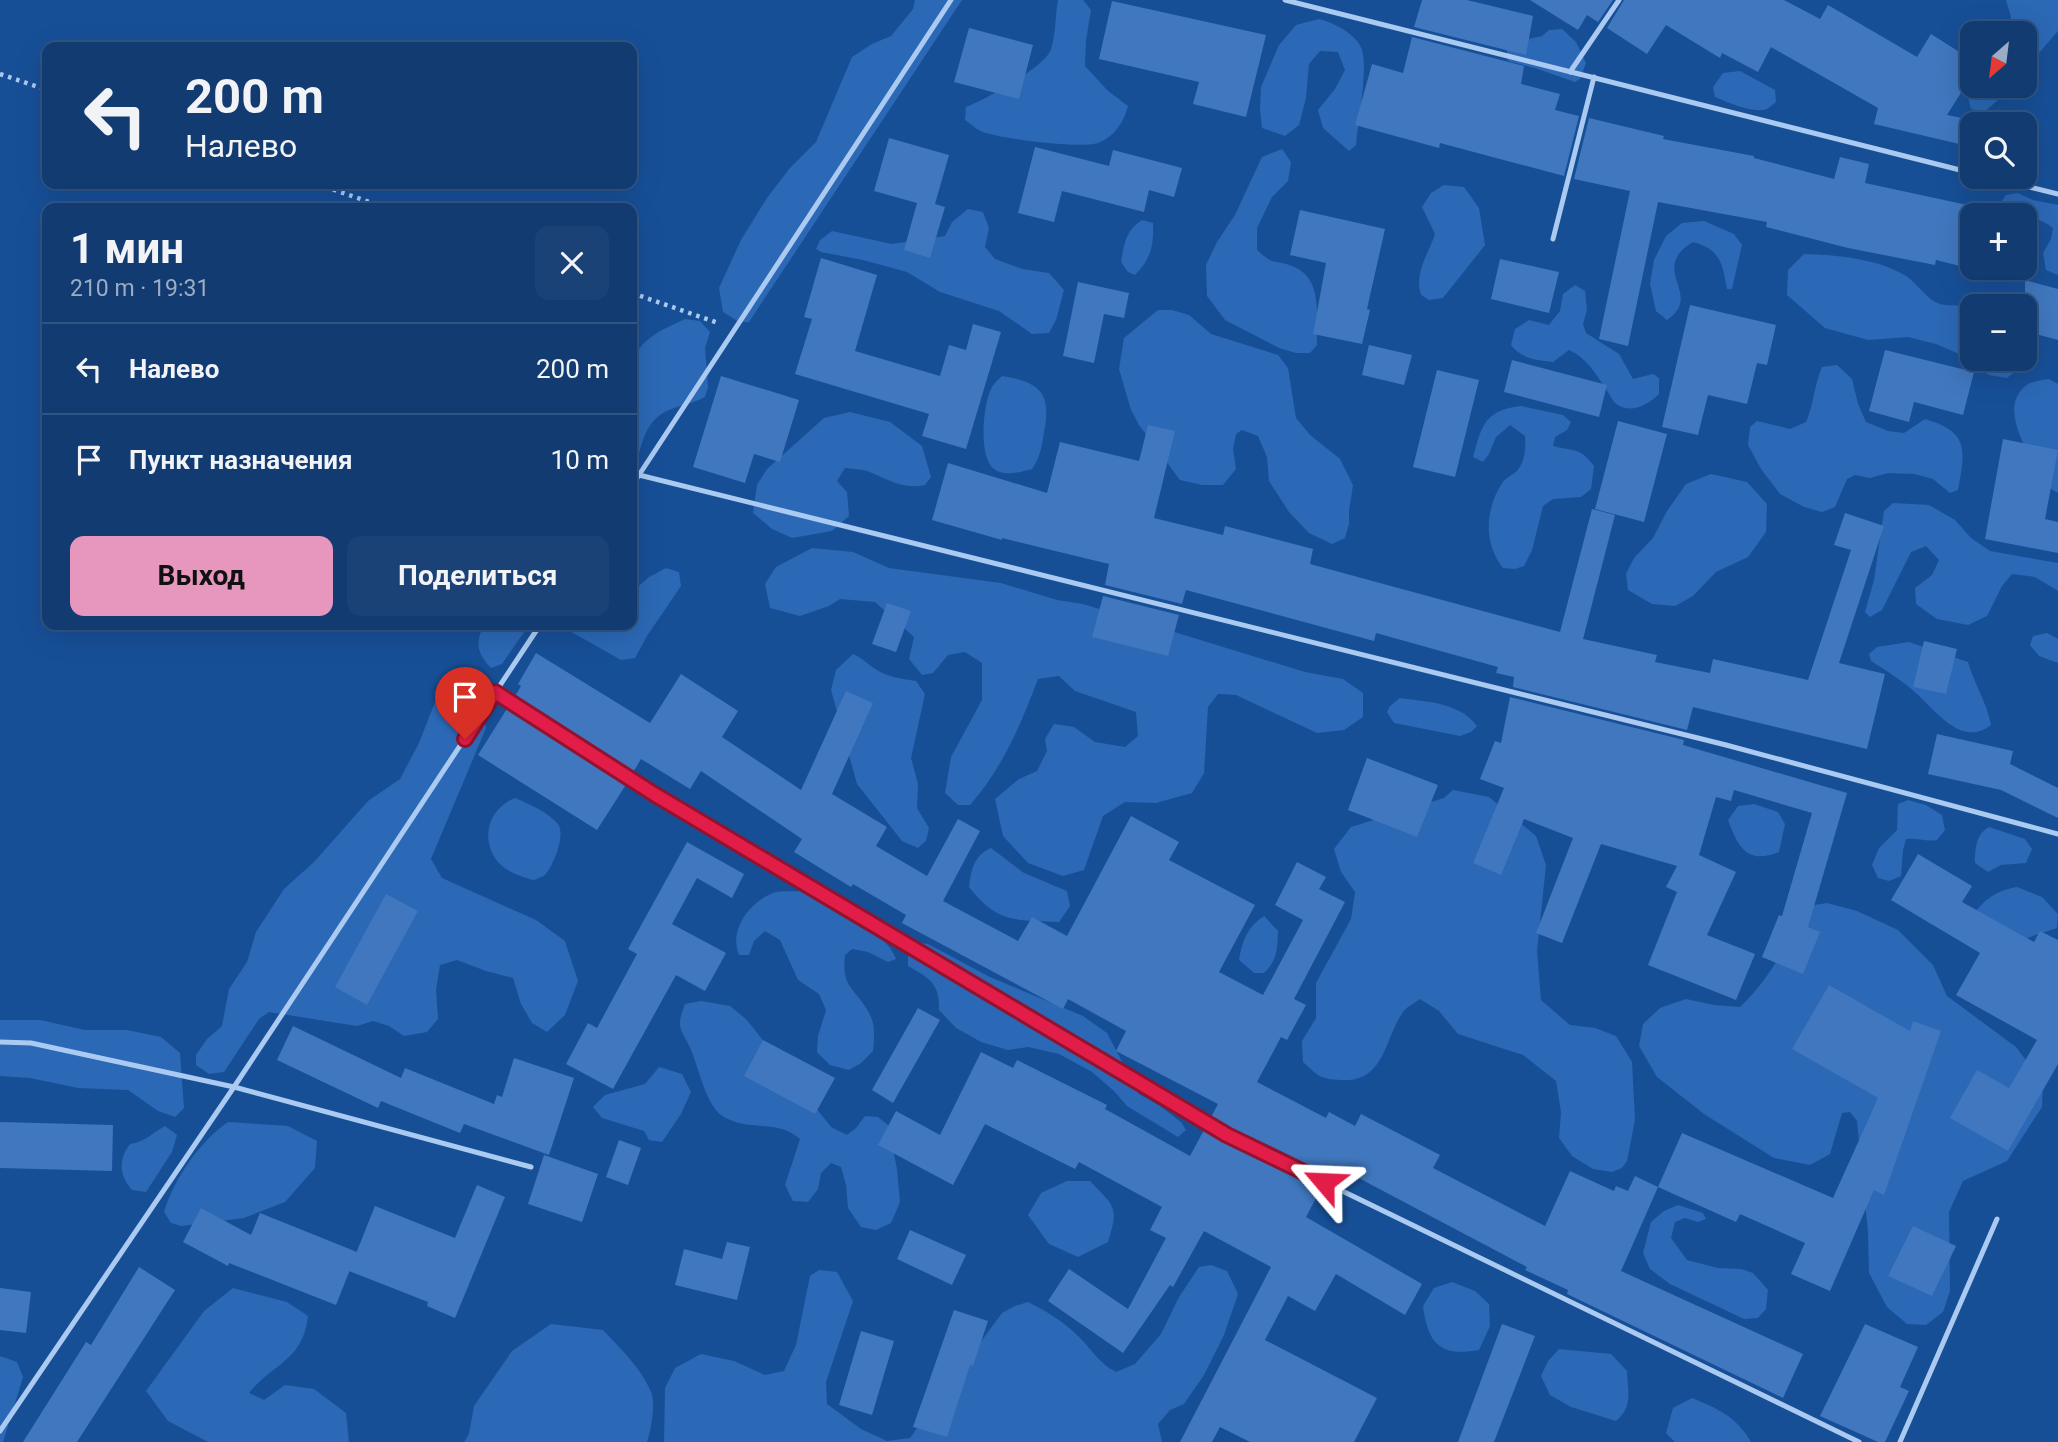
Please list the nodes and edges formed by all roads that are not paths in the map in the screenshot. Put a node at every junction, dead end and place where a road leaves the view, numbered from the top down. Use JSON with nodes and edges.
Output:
{"nodes":[{"id":1,"x":951,"y":0,"type":"edge"},
{"id":2,"x":1285,"y":0,"type":"edge"},
{"id":3,"x":1619,"y":0,"type":"edge"},
{"id":4,"x":1570,"y":72,"type":"junction"},
{"id":5,"x":1594,"y":77,"type":"junction"},
{"id":6,"x":1960,"y":170,"type":"edge"},
{"id":7,"x":2037,"y":189,"type":"edge"},
{"id":8,"x":2058,"y":194,"type":"edge"},
{"id":9,"x":1553,"y":239,"type":"dead end"},
{"id":10,"x":639,"y":475,"type":"junction"},
{"id":11,"x":637,"y":478,"type":"edge"},
{"id":12,"x":537,"y":630,"type":"edge"},
{"id":13,"x":495,"y":692,"type":"junction"},
{"id":14,"x":2058,"y":834,"type":"edge"},
{"id":15,"x":0,"y":1042,"type":"edge"},
{"id":16,"x":234,"y":1087,"type":"junction"},
{"id":17,"x":531,"y":1167,"type":"dead end"},
{"id":18,"x":1997,"y":1219,"type":"dead end"},
{"id":19,"x":0,"y":1431,"type":"edge"},
{"id":20,"x":1859,"y":1442,"type":"edge"},
{"id":21,"x":1900,"y":1442,"type":"edge"}],
"edges":[{"from":1,"to":10,"type":"lane"},
{"from":2,"to":4,"type":"lane"},
{"from":3,"to":4,"type":"lane"},
{"from":4,"to":5,"type":"lane"},
{"from":5,"to":6,"type":"lane"},
{"from":5,"to":9,"type":"lane"},
{"from":7,"to":8,"type":"lane"},
{"from":10,"to":11,"type":"lane"},
{"from":10,"to":14,"type":"lane"},
{"from":12,"to":13,"type":"lane"},
{"from":13,"to":16,"type":"lane"},
{"from":13,"to":20,"type":"lane"},
{"from":15,"to":16,"type":"lane"},
{"from":16,"to":17,"type":"lane"},
{"from":16,"to":19,"type":"lane"},
{"from":18,"to":21,"type":"lane"}]}
